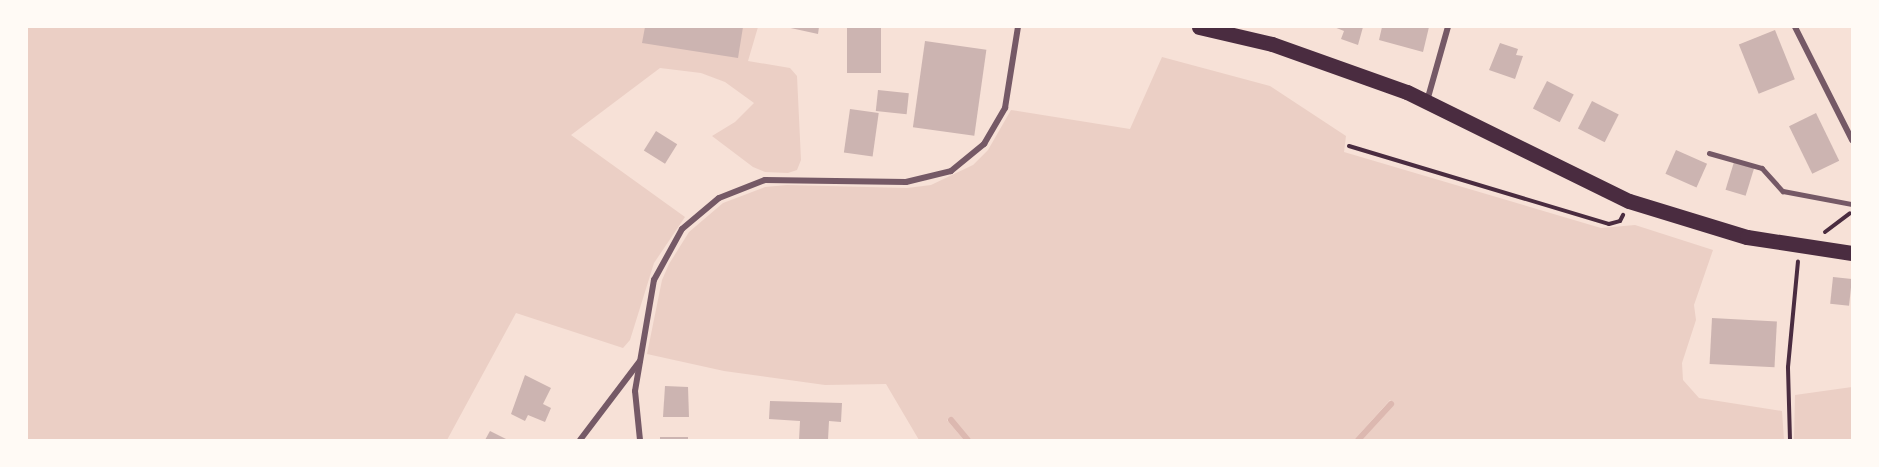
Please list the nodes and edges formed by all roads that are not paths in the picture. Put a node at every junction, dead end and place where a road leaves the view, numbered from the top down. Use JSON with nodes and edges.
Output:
{"nodes":[{"id":1,"x":1018,"y":27,"type":"edge"},
{"id":2,"x":1199,"y":27,"type":"edge"},
{"id":3,"x":1448,"y":27,"type":"edge"},
{"id":4,"x":1795,"y":27,"type":"edge"},
{"id":5,"x":1427,"y":102,"type":"junction"},
{"id":6,"x":1852,"y":140,"type":"edge"},
{"id":7,"x":1709,"y":153,"type":"dead end"},
{"id":8,"x":1852,"y":204,"type":"edge"},
{"id":9,"x":1852,"y":254,"type":"edge"},
{"id":10,"x":640,"y":361,"type":"junction"},
{"id":11,"x":580,"y":440,"type":"edge"},
{"id":12,"x":640,"y":440,"type":"edge"}],
"edges":[{"from":1,"to":10,"type":"street"},
{"from":2,"to":5,"type":"main road"},
{"from":3,"to":5,"type":"street"},
{"from":4,"to":6,"type":"street"},
{"from":5,"to":9,"type":"main road"},
{"from":7,"to":8,"type":"lane"},
{"from":10,"to":11,"type":"street"},
{"from":10,"to":12,"type":"street"}]}
